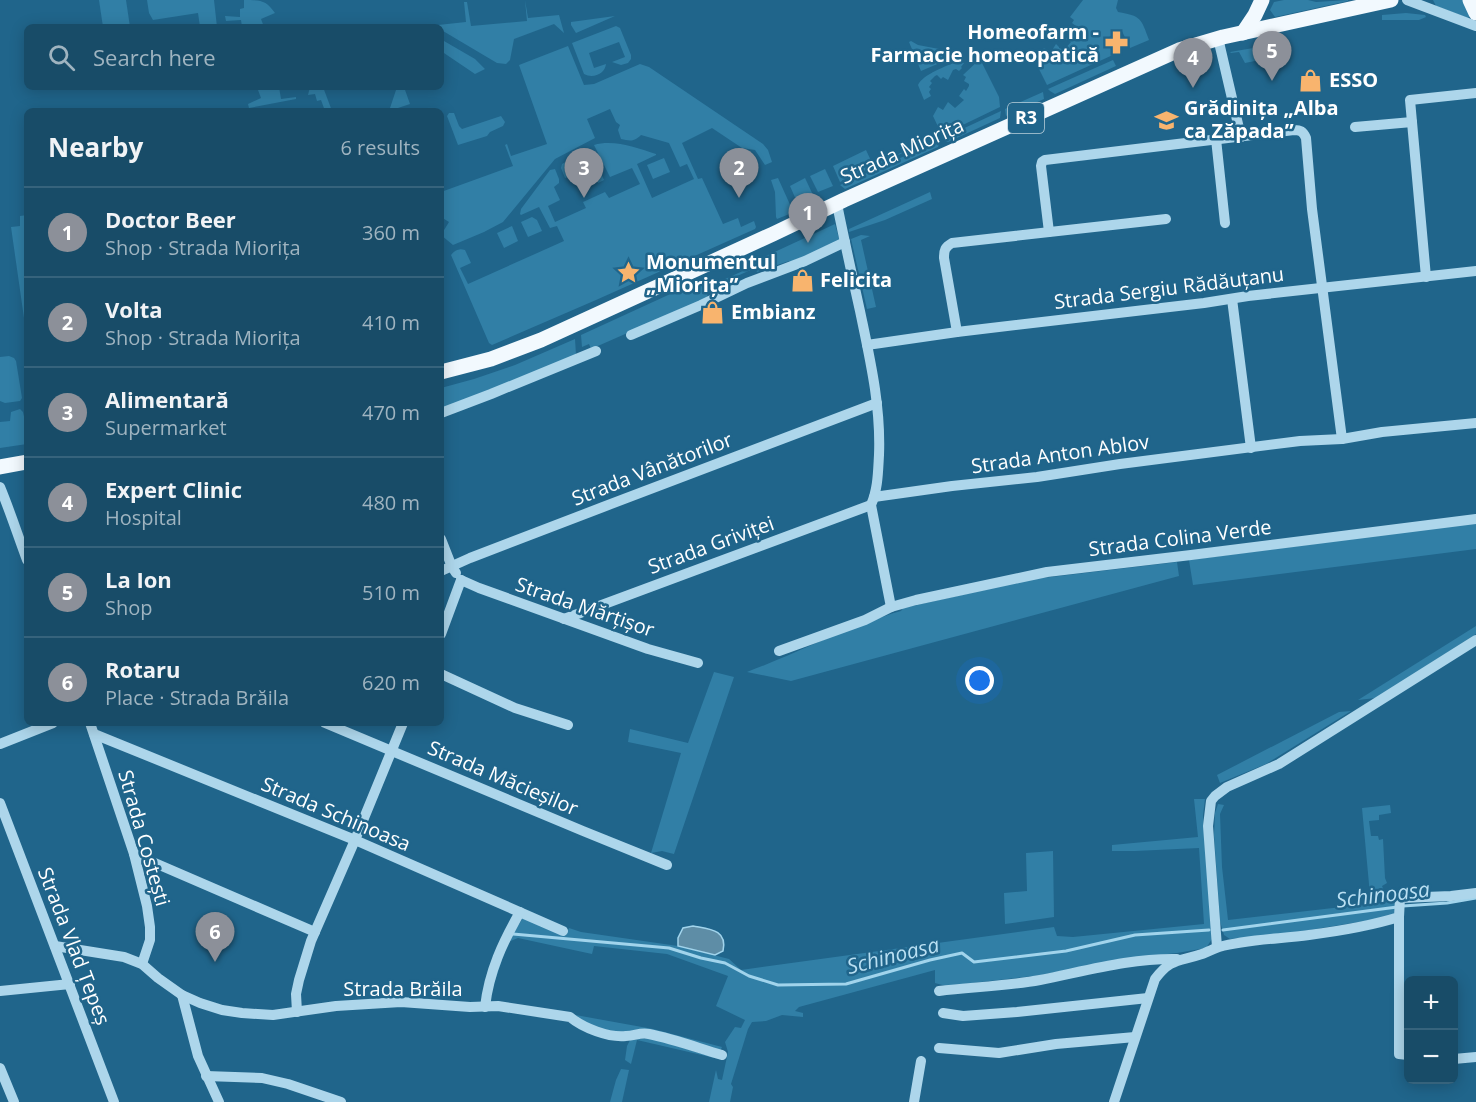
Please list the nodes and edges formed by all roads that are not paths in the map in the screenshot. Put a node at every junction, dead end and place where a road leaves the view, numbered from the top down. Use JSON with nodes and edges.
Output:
{"nodes":[{"id":1,"x":1262,"y":0,"type":"edge"},
{"id":2,"x":1391,"y":0,"type":"edge"},
{"id":3,"x":1407,"y":0,"type":"edge"},
{"id":4,"x":1470,"y":0,"type":"edge"},
{"id":5,"x":1476,"y":13,"type":"edge"},
{"id":6,"x":1476,"y":26,"type":"edge"},
{"id":7,"x":1243,"y":33,"type":"junction"},
{"id":8,"x":1218,"y":38,"type":"junction"},
{"id":9,"x":1476,"y":93,"type":"edge"},
{"id":10,"x":1412,"y":122,"type":"junction"},
{"id":11,"x":1355,"y":127,"type":"dead end"},
{"id":12,"x":1241,"y":137,"type":"junction"},
{"id":13,"x":1216,"y":139,"type":"junction"},
{"id":14,"x":837,"y":204,"type":"junction"},
{"id":15,"x":1166,"y":219,"type":"dead end"},
{"id":16,"x":1225,"y":223,"type":"dead end"},
{"id":17,"x":1049,"y":232,"type":"junction"},
{"id":18,"x":845,"y":242,"type":"junction"},
{"id":19,"x":1476,"y":271,"type":"edge"},
{"id":20,"x":1426,"y":277,"type":"junction"},
{"id":21,"x":1323,"y":288,"type":"junction"},
{"id":22,"x":1232,"y":299,"type":"junction"},
{"id":23,"x":957,"y":332,"type":"junction"},
{"id":24,"x":631,"y":335,"type":"dead end"},
{"id":25,"x":867,"y":345,"type":"junction"},
{"id":26,"x":596,"y":351,"type":"dead end"},
{"id":27,"x":444,"y":371,"type":"edge"},
{"id":28,"x":877,"y":403,"type":"junction"},
{"id":29,"x":444,"y":412,"type":"edge"},
{"id":30,"x":1476,"y":423,"type":"edge"},
{"id":31,"x":1342,"y":439,"type":"junction"},
{"id":32,"x":1251,"y":448,"type":"junction"},
{"id":33,"x":24,"y":463,"type":"edge"},
{"id":34,"x":0,"y":467,"type":"edge"},
{"id":35,"x":0,"y":487,"type":"edge"},
{"id":36,"x":873,"y":501,"type":"junction"},
{"id":37,"x":1476,"y":519,"type":"edge"},
{"id":38,"x":444,"y":547,"type":"edge"},
{"id":39,"x":24,"y":552,"type":"edge"},
{"id":40,"x":452,"y":567,"type":"junction"},
{"id":41,"x":444,"y":571,"type":"edge"},
{"id":42,"x":462,"y":580,"type":"junction"},
{"id":43,"x":891,"y":607,"type":"junction"},
{"id":44,"x":564,"y":619,"type":"junction"},
{"id":45,"x":444,"y":625,"type":"edge"},
{"id":46,"x":1476,"y":640,"type":"edge"},
{"id":47,"x":779,"y":651,"type":"dead end"},
{"id":48,"x":698,"y":663,"type":"dead end"},
{"id":49,"x":444,"y":675,"type":"edge"},
{"id":50,"x":568,"y":725,"type":"dead end"},
{"id":51,"x":45,"y":726,"type":"edge"},
{"id":52,"x":91,"y":726,"type":"edge"},
{"id":53,"x":333,"y":726,"type":"edge"},
{"id":54,"x":402,"y":726,"type":"edge"},
{"id":55,"x":94,"y":734,"type":"junction"},
{"id":56,"x":0,"y":744,"type":"edge"},
{"id":57,"x":391,"y":750,"type":"junction"},
{"id":58,"x":0,"y":803,"type":"edge"},
{"id":59,"x":355,"y":840,"type":"junction"},
{"id":60,"x":134,"y":854,"type":"junction"},
{"id":61,"x":667,"y":864,"type":"dead end"},
{"id":62,"x":1476,"y":893,"type":"edge"},
{"id":63,"x":1399,"y":908,"type":"junction"},
{"id":64,"x":520,"y":912,"type":"junction"},
{"id":65,"x":563,"y":931,"type":"dead end"},
{"id":66,"x":315,"y":932,"type":"junction"},
{"id":67,"x":55,"y":946,"type":"junction"},
{"id":68,"x":1217,"y":947,"type":"junction"},
{"id":69,"x":1180,"y":959,"type":"junction"},
{"id":70,"x":142,"y":964,"type":"junction"},
{"id":71,"x":70,"y":984,"type":"junction"},
{"id":72,"x":0,"y":991,"type":"edge"},
{"id":73,"x":939,"y":991,"type":"dead end"},
{"id":74,"x":182,"y":995,"type":"junction"},
{"id":75,"x":1149,"y":998,"type":"junction"},
{"id":76,"x":485,"y":1006,"type":"junction"},
{"id":77,"x":297,"y":1012,"type":"junction"},
{"id":78,"x":943,"y":1013,"type":"dead end"},
{"id":79,"x":1135,"y":1037,"type":"junction"},
{"id":80,"x":939,"y":1048,"type":"dead end"},
{"id":81,"x":722,"y":1054,"type":"dead end"},
{"id":82,"x":1404,"y":1055,"type":"edge"},
{"id":83,"x":1476,"y":1058,"type":"edge"},
{"id":84,"x":1458,"y":1059,"type":"edge"},
{"id":85,"x":921,"y":1061,"type":"dead end"},
{"id":86,"x":0,"y":1068,"type":"edge"},
{"id":87,"x":206,"y":1076,"type":"junction"},
{"id":88,"x":14,"y":1102,"type":"edge"},
{"id":89,"x":114,"y":1102,"type":"edge"},
{"id":90,"x":219,"y":1102,"type":"edge"},
{"id":91,"x":341,"y":1102,"type":"edge"},
{"id":92,"x":914,"y":1102,"type":"edge"},
{"id":93,"x":1114,"y":1102,"type":"edge"}],
"edges":[{"from":1,"to":7,"type":"main road"},
{"from":2,"to":7,"type":"main road","name":"Strada Miorița"},
{"from":3,"to":6,"type":"street"},
{"from":4,"to":5,"type":"main road"},
{"from":7,"to":8,"type":"main road","name":"Strada Miorița","number":"R3"},
{"from":8,"to":12,"type":"street"},
{"from":8,"to":14,"type":"main road","name":"Strada Miorița","number":"R3"},
{"from":9,"to":10,"type":"street"},
{"from":10,"to":11,"type":"street"},
{"from":10,"to":20,"type":"street"},
{"from":12,"to":13,"type":"street"},
{"from":12,"to":21,"type":"street"},
{"from":13,"to":16,"type":"street"},
{"from":13,"to":17,"type":"street"},
{"from":14,"to":18,"type":"street"},
{"from":14,"to":27,"type":"main road","name":"Strada Miorița","number":"R3"},
{"from":15,"to":17,"type":"street"},
{"from":17,"to":23,"type":"street"},
{"from":18,"to":24,"type":"street"},
{"from":18,"to":25,"type":"street"},
{"from":19,"to":20,"type":"street","name":"Strada Sergiu Rădăuțanu"},
{"from":20,"to":21,"type":"street","name":"Strada Sergiu Rădăuțanu"},
{"from":21,"to":22,"type":"street","name":"Strada Sergiu Rădăuțanu"},
{"from":21,"to":31,"type":"street"},
{"from":22,"to":23,"type":"street","name":"Strada Sergiu Rădăuțanu"},
{"from":22,"to":32,"type":"street"},
{"from":23,"to":25,"type":"street","name":"Strada Sergiu Rădăuțanu"},
{"from":25,"to":28,"type":"street"},
{"from":26,"to":29,"type":"street"},
{"from":28,"to":36,"type":"street"},
{"from":28,"to":40,"type":"street","name":"Strada Vânătorilor"},
{"from":30,"to":31,"type":"street","name":"Strada Anton Ablov"},
{"from":31,"to":32,"type":"street","name":"Strada Anton Ablov"},
{"from":32,"to":36,"type":"street","name":"Strada Anton Ablov"},
{"from":33,"to":34,"type":"main road"},
{"from":35,"to":39,"type":"street"},
{"from":36,"to":43,"type":"street"},
{"from":36,"to":44,"type":"street","name":"Strada Griviței"},
{"from":37,"to":43,"type":"street","name":"Strada Colina Verde"},
{"from":38,"to":40,"type":"street"},
{"from":40,"to":41,"type":"street","name":"Strada Vânătorilor"},
{"from":40,"to":42,"type":"street"},
{"from":42,"to":44,"type":"street","name":"Strada Mărțișor"},
{"from":42,"to":45,"type":"street"},
{"from":43,"to":47,"type":"street"},
{"from":44,"to":48,"type":"street","name":"Strada Mărțișor"},
{"from":46,"to":68,"type":"street"},
{"from":49,"to":50,"type":"street"},
{"from":51,"to":56,"type":"street"},
{"from":52,"to":55,"type":"street","name":"Strada Costești"},
{"from":53,"to":57,"type":"street","name":"Strada Măcieșilor"},
{"from":54,"to":57,"type":"street"},
{"from":55,"to":59,"type":"street","name":"Strada Schinoasa"},
{"from":55,"to":60,"type":"street","name":"Strada Costești"},
{"from":57,"to":59,"type":"street"},
{"from":57,"to":61,"type":"street","name":"Strada Măcieșilor"},
{"from":58,"to":67,"type":"street","name":"Strada Vlad Țepeș"},
{"from":59,"to":64,"type":"street","name":"Strada Schinoasa"},
{"from":59,"to":66,"type":"street"},
{"from":60,"to":66,"type":"street"},
{"from":60,"to":70,"type":"street","name":"Strada Costești"},
{"from":62,"to":63,"type":"street"},
{"from":63,"to":68,"type":"street"},
{"from":63,"to":82,"type":"street"},
{"from":64,"to":65,"type":"street","name":"Strada Schinoasa"},
{"from":64,"to":76,"type":"street"},
{"from":66,"to":77,"type":"street"},
{"from":67,"to":70,"type":"street","name":"Strada Brăila"},
{"from":67,"to":71,"type":"street","name":"Strada Vlad Țepeș"},
{"from":68,"to":69,"type":"street"},
{"from":69,"to":73,"type":"street"},
{"from":69,"to":75,"type":"street"},
{"from":70,"to":74,"type":"street","name":"Strada Brăila"},
{"from":71,"to":72,"type":"street"},
{"from":71,"to":89,"type":"street","name":"Strada Vlad Țepeș"},
{"from":74,"to":77,"type":"street","name":"Strada Brăila"},
{"from":74,"to":87,"type":"street"},
{"from":75,"to":78,"type":"street"},
{"from":75,"to":79,"type":"street"},
{"from":76,"to":77,"type":"street","name":"Strada Brăila"},
{"from":76,"to":81,"type":"street","name":"Strada Brăila"},
{"from":79,"to":80,"type":"street"},
{"from":79,"to":93,"type":"street"},
{"from":83,"to":84,"type":"street"},
{"from":85,"to":92,"type":"street"},
{"from":86,"to":88,"type":"street"},
{"from":87,"to":90,"type":"street"},
{"from":87,"to":91,"type":"street"}]}
